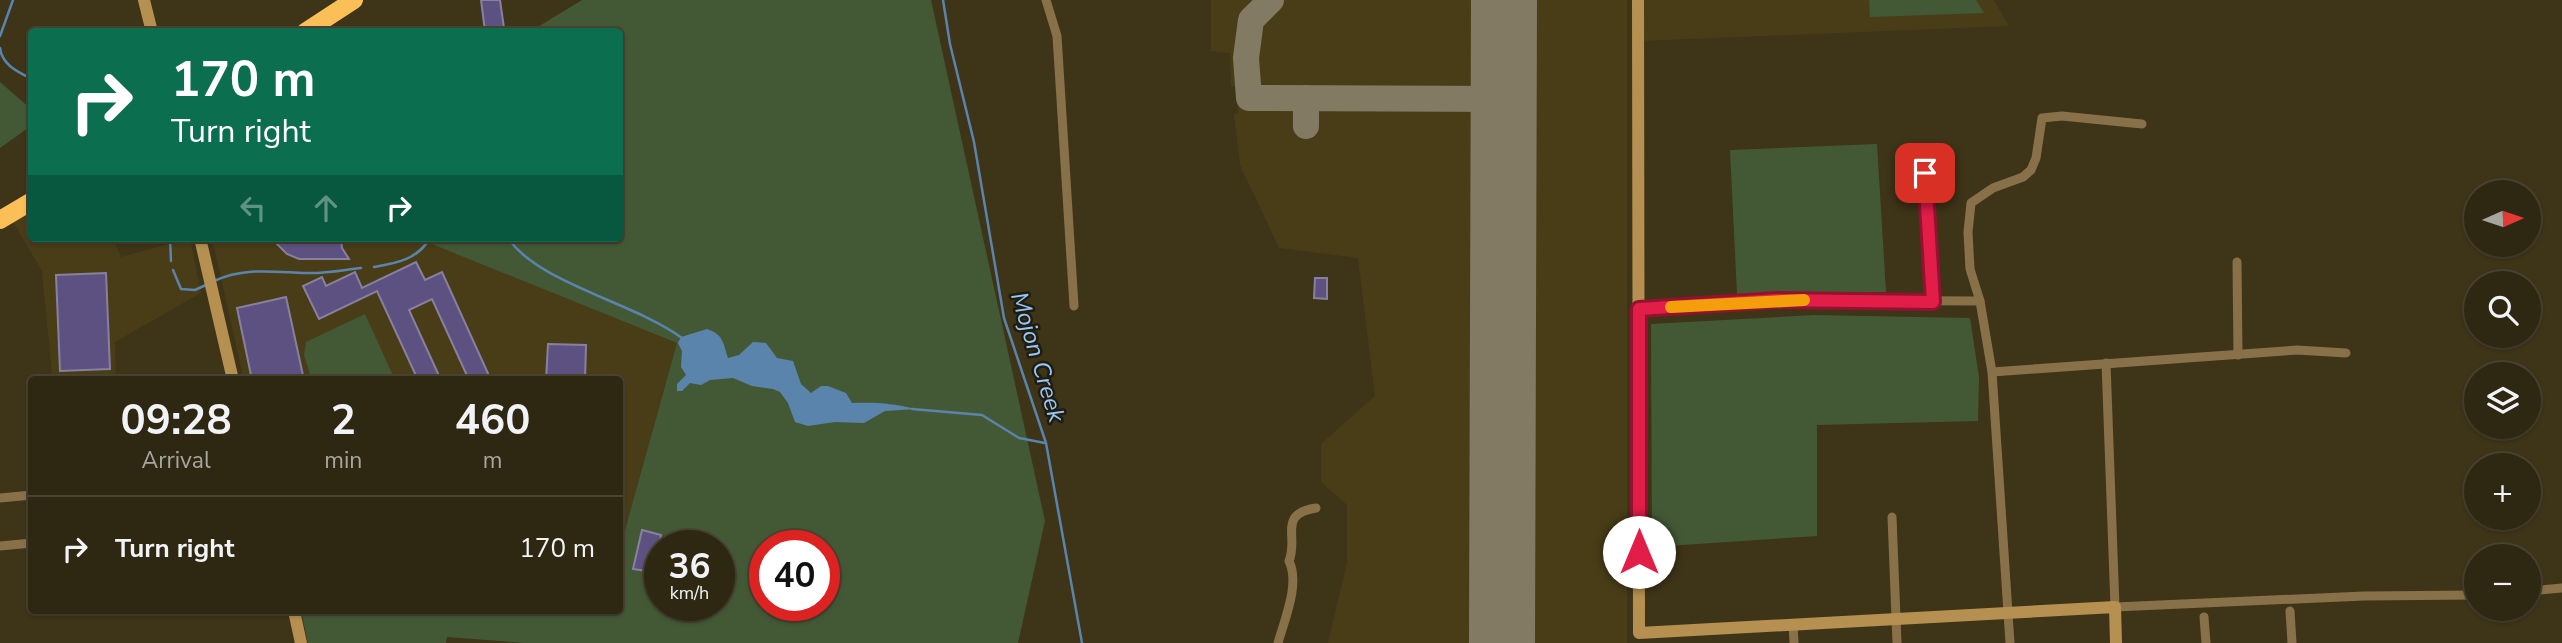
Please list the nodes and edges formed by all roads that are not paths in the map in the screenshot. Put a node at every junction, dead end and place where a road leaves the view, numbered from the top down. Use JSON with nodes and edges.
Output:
{"nodes":[{"id":1,"x":144,"y":0,"type":"edge"},
{"id":2,"x":354,"y":0,"type":"edge"},
{"id":3,"x":1046,"y":0,"type":"edge"},
{"id":4,"x":1639,"y":0,"type":"edge"},
{"id":5,"x":151,"y":28,"type":"edge"},
{"id":6,"x":311,"y":28,"type":"edge"},
{"id":7,"x":2141,"y":124,"type":"dead end"},
{"id":8,"x":1925,"y":173,"type":"dead end"},
{"id":9,"x":28,"y":203,"type":"edge"},
{"id":10,"x":0,"y":220,"type":"edge"},
{"id":11,"x":201,"y":242,"type":"edge"},
{"id":12,"x":2237,"y":262,"type":"dead end"},
{"id":13,"x":1980,"y":301,"type":"junction"},
{"id":14,"x":1933,"y":302,"type":"junction"},
{"id":15,"x":1074,"y":306,"type":"dead end"},
{"id":16,"x":1639,"y":309,"type":"junction"},
{"id":17,"x":2346,"y":353,"type":"dead end"},
{"id":18,"x":2238,"y":355,"type":"junction"},
{"id":19,"x":2106,"y":363,"type":"junction"},
{"id":20,"x":1992,"y":372,"type":"junction"},
{"id":21,"x":232,"y":376,"type":"edge"},
{"id":22,"x":28,"y":495,"type":"edge"},
{"id":23,"x":0,"y":498,"type":"edge"},
{"id":24,"x":1316,"y":508,"type":"dead end"},
{"id":25,"x":1892,"y":517,"type":"dead end"},
{"id":26,"x":28,"y":543,"type":"edge"},
{"id":27,"x":0,"y":546,"type":"edge"},
{"id":28,"x":2562,"y":588,"type":"edge"},
{"id":29,"x":2541,"y":590,"type":"edge"},
{"id":30,"x":2464,"y":595,"type":"edge"},
{"id":31,"x":2115,"y":607,"type":"junction"},
{"id":32,"x":2290,"y":611,"type":"dead end"},
{"id":33,"x":2008,"y":613,"type":"junction"},
{"id":34,"x":286,"y":614,"type":"edge"},
{"id":35,"x":295,"y":614,"type":"edge"},
{"id":36,"x":2204,"y":617,"type":"dead end"},
{"id":37,"x":1895,"y":618,"type":"junction"},
{"id":38,"x":1793,"y":624,"type":"junction"},
{"id":39,"x":1639,"y":638,"type":"edge"},
{"id":40,"x":293,"y":643,"type":"edge"},
{"id":41,"x":302,"y":643,"type":"edge"},
{"id":42,"x":1279,"y":643,"type":"edge"},
{"id":43,"x":1794,"y":643,"type":"edge"},
{"id":44,"x":1896,"y":643,"type":"edge"},
{"id":45,"x":2010,"y":643,"type":"edge"},
{"id":46,"x":2116,"y":643,"type":"edge"},
{"id":47,"x":2206,"y":643,"type":"edge"},
{"id":48,"x":2292,"y":643,"type":"edge"}],
"edges":[{"from":1,"to":5,"type":"street"},
{"from":2,"to":6,"type":"highway"},
{"from":3,"to":15,"type":"street"},
{"from":4,"to":16,"type":"street"},
{"from":7,"to":13,"type":"street"},
{"from":8,"to":14,"type":"street"},
{"from":9,"to":10,"type":"highway"},
{"from":11,"to":21,"type":"street"},
{"from":12,"to":18,"type":"street"},
{"from":13,"to":14,"type":"street"},
{"from":13,"to":20,"type":"street"},
{"from":14,"to":16,"type":"street"},
{"from":16,"to":39,"type":"street"},
{"from":17,"to":18,"type":"street"},
{"from":18,"to":19,"type":"street"},
{"from":19,"to":20,"type":"street"},
{"from":19,"to":31,"type":"street"},
{"from":20,"to":33,"type":"street"},
{"from":22,"to":23,"type":"street"},
{"from":24,"to":42,"type":"street"},
{"from":25,"to":37,"type":"street"},
{"from":26,"to":27,"type":"street"},
{"from":28,"to":29,"type":"street"},
{"from":30,"to":31,"type":"street"},
{"from":31,"to":33,"type":"street"},
{"from":31,"to":46,"type":"street"},
{"from":32,"to":48,"type":"street"},
{"from":33,"to":37,"type":"street"},
{"from":33,"to":45,"type":"street"},
{"from":34,"to":40,"type":"street"},
{"from":35,"to":41,"type":"street"},
{"from":36,"to":47,"type":"street"},
{"from":37,"to":38,"type":"street"},
{"from":37,"to":44,"type":"street"},
{"from":38,"to":39,"type":"street"},
{"from":38,"to":43,"type":"street"}]}
